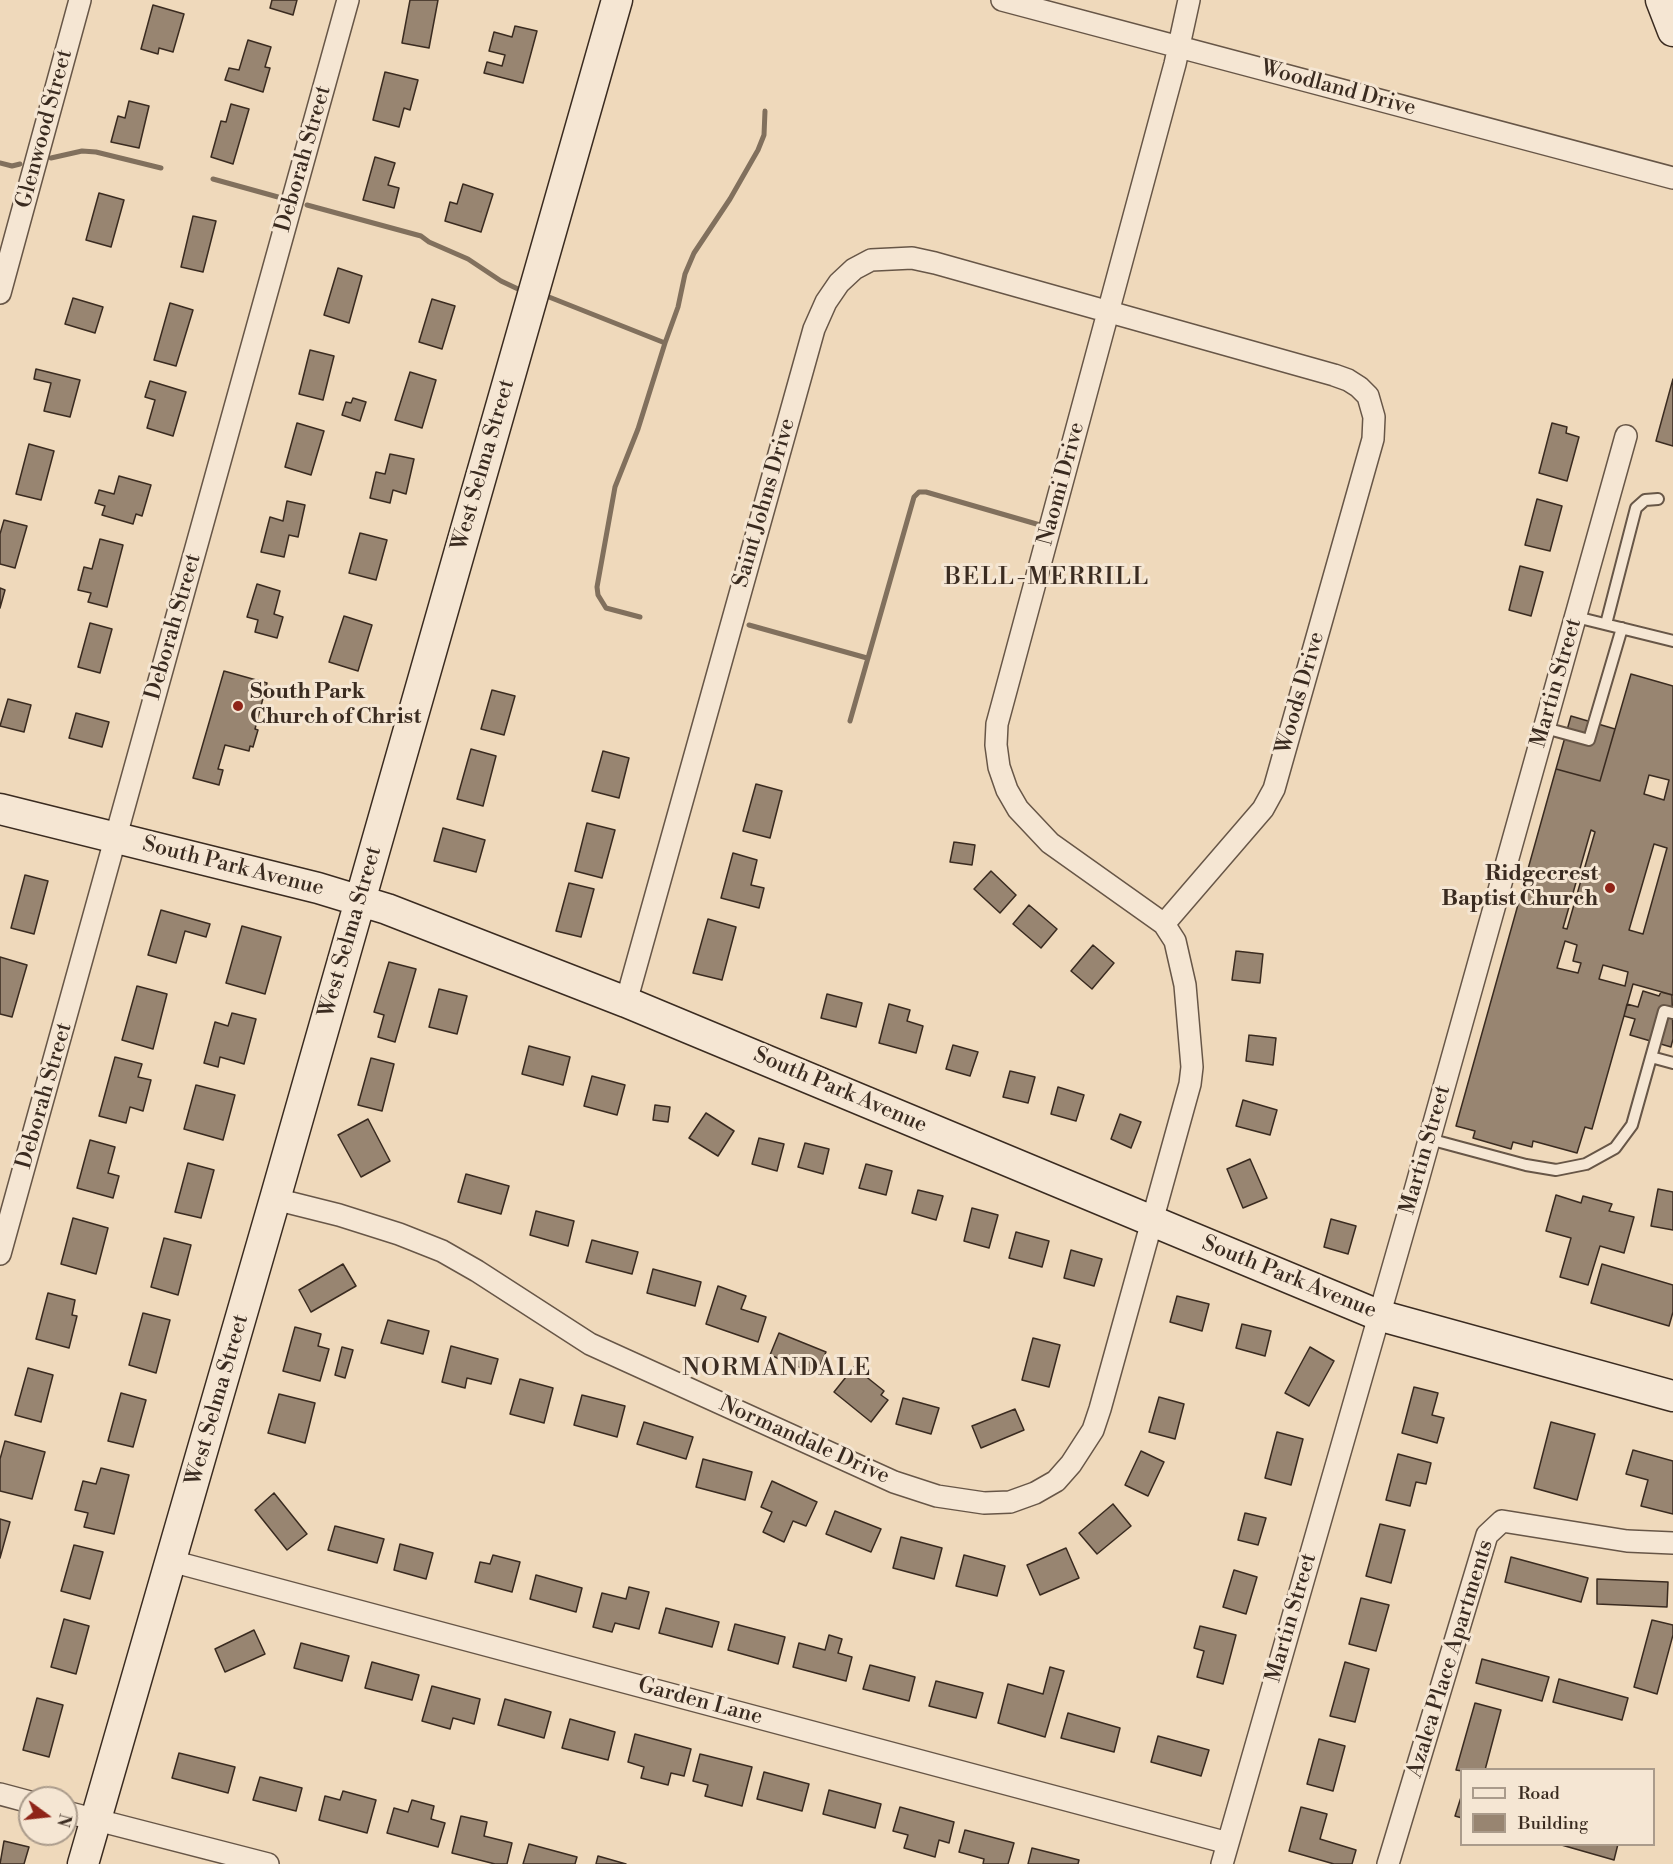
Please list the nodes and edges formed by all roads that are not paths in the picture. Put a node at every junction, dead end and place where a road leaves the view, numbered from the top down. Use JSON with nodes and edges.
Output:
{"nodes":[{"id":1,"x":80,"y":0,"type":"edge"},
{"id":2,"x":348,"y":0,"type":"edge"},
{"id":3,"x":617,"y":0,"type":"edge"},
{"id":4,"x":1002,"y":0,"type":"edge"},
{"id":5,"x":1189,"y":0,"type":"edge"},
{"id":6,"x":1661,"y":0,"type":"edge"},
{"id":7,"x":1673,"y":31,"type":"edge"},
{"id":8,"x":1178,"y":46,"type":"junction"},
{"id":9,"x":1673,"y":178,"type":"edge"},
{"id":10,"x":0,"y":293,"type":"edge"},
{"id":11,"x":1109,"y":312,"type":"junction"},
{"id":12,"x":1626,"y":436,"type":"dead end"},
{"id":13,"x":1658,"y":499,"type":"dead end"},
{"id":14,"x":1576,"y":617,"type":"junction"},
{"id":15,"x":1606,"y":624,"type":"junction"},
{"id":16,"x":1622,"y":628,"type":"junction"},
{"id":17,"x":1673,"y":641,"type":"edge"},
{"id":18,"x":1545,"y":728,"type":"junction"},
{"id":19,"x":0,"y":809,"type":"edge"},
{"id":20,"x":117,"y":837,"type":"junction"},
{"id":21,"x":360,"y":901,"type":"junction"},
{"id":22,"x":1164,"y":924,"type":"junction"},
{"id":23,"x":626,"y":1002,"type":"junction"},
{"id":24,"x":1673,"y":1013,"type":"edge"},
{"id":25,"x":1651,"y":1057,"type":"junction"},
{"id":26,"x":1673,"y":1063,"type":"edge"},
{"id":27,"x":1429,"y":1139,"type":"junction"},
{"id":28,"x":276,"y":1199,"type":"junction"},
{"id":29,"x":1153,"y":1222,"type":"junction"},
{"id":30,"x":0,"y":1254,"type":"edge"},
{"id":31,"x":1378,"y":1315,"type":"junction"},
{"id":32,"x":1673,"y":1396,"type":"edge"},
{"id":33,"x":1673,"y":1543,"type":"edge"},
{"id":34,"x":171,"y":1562,"type":"junction"},
{"id":35,"x":0,"y":1794,"type":"edge"},
{"id":36,"x":18,"y":1799,"type":"edge"},
{"id":37,"x":78,"y":1815,"type":"edge"},
{"id":38,"x":95,"y":1819,"type":"junction"},
{"id":39,"x":1228,"y":1843,"type":"junction"},
{"id":40,"x":83,"y":1864,"type":"edge"},
{"id":41,"x":268,"y":1864,"type":"edge"},
{"id":42,"x":1221,"y":1864,"type":"edge"},
{"id":43,"x":1388,"y":1864,"type":"edge"}],
"edges":[{"from":1,"to":10,"type":"street","name":"Glenwood Street"},
{"from":2,"to":20,"type":"street","name":"Deborah Street"},
{"from":3,"to":21,"type":"street","name":"West Selma Street"},
{"from":4,"to":8,"type":"street","name":"Woodland Drive"},
{"from":5,"to":8,"type":"street","name":"Naomi Drive"},
{"from":6,"to":7,"type":"street"},
{"from":8,"to":9,"type":"street","name":"Woodland Drive"},
{"from":8,"to":11,"type":"street","name":"Naomi Drive"},
{"from":11,"to":22,"type":"street","name":"Naomi Drive"},
{"from":11,"to":22,"type":"street","name":"Woods Drive"},
{"from":11,"to":23,"type":"street","name":"Saint Johns Drive"},
{"from":12,"to":14,"type":"street","name":"Martin Street"},
{"from":13,"to":15,"type":"lane"},
{"from":14,"to":15,"type":"lane"},
{"from":14,"to":18,"type":"street","name":"Martin Street"},
{"from":15,"to":16,"type":"lane"},
{"from":16,"to":17,"type":"lane"},
{"from":16,"to":18,"type":"lane"},
{"from":18,"to":27,"type":"street","name":"Martin Street"},
{"from":19,"to":20,"type":"street","name":"South Park Avenue"},
{"from":20,"to":21,"type":"street","name":"South Park Avenue"},
{"from":20,"to":30,"type":"street","name":"Deborah Street"},
{"from":21,"to":23,"type":"street","name":"South Park Avenue"},
{"from":21,"to":28,"type":"street","name":"West Selma Street"},
{"from":22,"to":29,"type":"street"},
{"from":23,"to":29,"type":"street","name":"South Park Avenue"},
{"from":24,"to":25,"type":"lane"},
{"from":25,"to":26,"type":"lane"},
{"from":25,"to":27,"type":"lane"},
{"from":27,"to":31,"type":"street","name":"Martin Street"},
{"from":28,"to":29,"type":"street","name":"Normandale Drive"},
{"from":28,"to":34,"type":"street","name":"West Selma Street"},
{"from":29,"to":31,"type":"street","name":"South Park Avenue"},
{"from":31,"to":32,"type":"street","name":"South Park Avenue"},
{"from":31,"to":39,"type":"street","name":"Martin Street"},
{"from":33,"to":43,"type":"street","name":"Azalea Place Apartments"},
{"from":34,"to":38,"type":"street","name":"West Selma Street"},
{"from":34,"to":39,"type":"street","name":"Garden Lane"},
{"from":35,"to":36,"type":"street"},
{"from":37,"to":38,"type":"street"},
{"from":38,"to":40,"type":"street","name":"West Selma Street"},
{"from":38,"to":41,"type":"street"},
{"from":39,"to":42,"type":"street","name":"Martin Street"}]}
